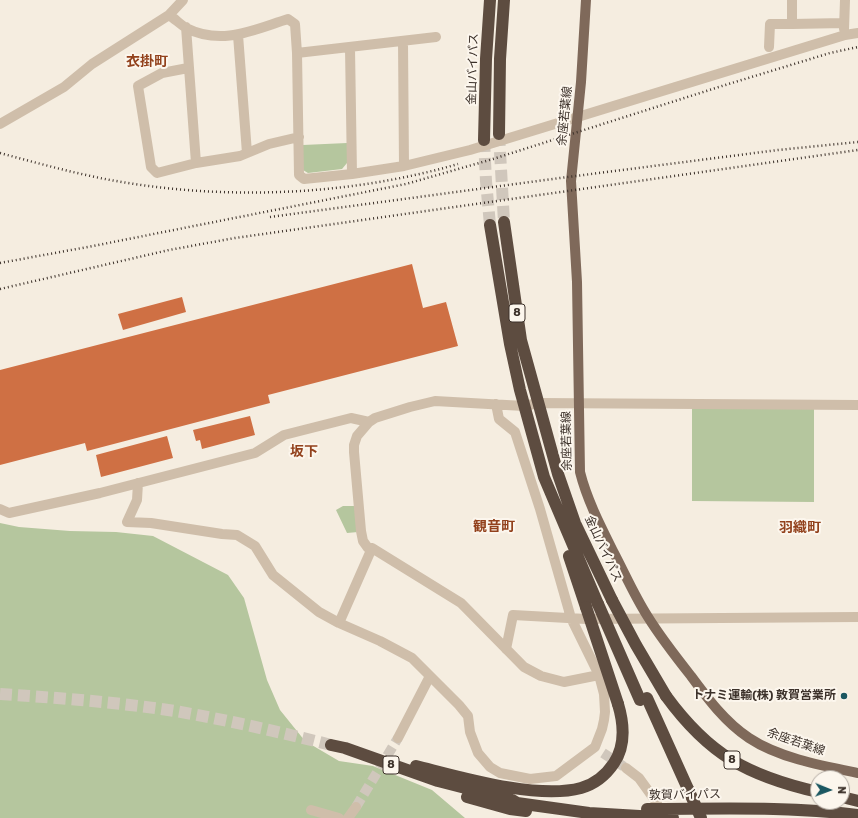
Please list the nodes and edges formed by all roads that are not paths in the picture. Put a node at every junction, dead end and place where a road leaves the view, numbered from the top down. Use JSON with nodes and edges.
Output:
{"nodes":[{"id":1,"x":183,"y":0,"type":"edge"},
{"id":2,"x":490,"y":0,"type":"edge"},
{"id":3,"x":504,"y":0,"type":"edge"},
{"id":4,"x":586,"y":0,"type":"edge"},
{"id":5,"x":792,"y":0,"type":"edge"},
{"id":6,"x":845,"y":0,"type":"edge"},
{"id":7,"x":169,"y":15,"type":"junction"},
{"id":8,"x":792,"y":24,"type":"junction"},
{"id":9,"x":844,"y":24,"type":"junction"},
{"id":10,"x":186,"y":27,"type":"junction"},
{"id":11,"x":858,"y":33,"type":"edge"},
{"id":12,"x":238,"y":35,"type":"junction"},
{"id":13,"x":845,"y":35,"type":"junction"},
{"id":14,"x":436,"y":38,"type":"dead end"},
{"id":15,"x":403,"y":42,"type":"junction"},
{"id":16,"x":769,"y":47,"type":"dead end"},
{"id":17,"x":350,"y":48,"type":"junction"},
{"id":18,"x":297,"y":53,"type":"junction"},
{"id":19,"x":188,"y":68,"type":"junction"},
{"id":20,"x":578,"y":117,"type":"junction"},
{"id":21,"x":0,"y":124,"type":"edge"},
{"id":22,"x":499,"y":134,"type":"tunnel mouth"},
{"id":23,"x":299,"y":137,"type":"junction"},
{"id":24,"x":484,"y":140,"type":"tunnel mouth"},
{"id":25,"x":247,"y":153,"type":"junction"},
{"id":26,"x":196,"y":163,"type":"junction"},
{"id":27,"x":404,"y":166,"type":"junction"},
{"id":28,"x":352,"y":174,"type":"junction"},
{"id":29,"x":504,"y":222,"type":"tunnel mouth"},
{"id":30,"x":490,"y":225,"type":"tunnel mouth"},
{"id":31,"x":538,"y":403,"type":"junction"},
{"id":32,"x":496,"y":404,"type":"junction"},
{"id":33,"x":579,"y":404,"type":"junction"},
{"id":34,"x":858,"y":405,"type":"edge"},
{"id":35,"x":524,"y":406,"type":"junction"},
{"id":36,"x":369,"y":422,"type":"junction"},
{"id":37,"x":138,"y":483,"type":"junction"},
{"id":38,"x":0,"y":509,"type":"edge"},
{"id":39,"x":372,"y":548,"type":"junction"},
{"id":40,"x":600,"y":603,"type":"junction"},
{"id":41,"x":648,"y":617,"type":"junction"},
{"id":42,"x":858,"y":617,"type":"edge"},
{"id":43,"x":571,"y":618,"type":"junction"},
{"id":44,"x":339,"y":623,"type":"junction"},
{"id":45,"x":506,"y":649,"type":"junction"},
{"id":46,"x":599,"y":675,"type":"junction"},
{"id":47,"x":430,"y":676,"type":"junction"},
{"id":48,"x":398,"y":738,"type":"tunnel mouth"},
{"id":49,"x":331,"y":745,"type":"tunnel mouth"},
{"id":50,"x":345,"y":748,"type":"junction"},
{"id":51,"x":626,"y":768,"type":"tunnel mouth"},
{"id":52,"x":858,"y":773,"type":"edge"},
{"id":53,"x":438,"y":781,"type":"junction"},
{"id":54,"x":683,"y":789,"type":"junction"},
{"id":55,"x":810,"y":790,"type":"edge"},
{"id":56,"x":512,"y":800,"type":"junction"},
{"id":57,"x":657,"y":803,"type":"dead end"},
{"id":58,"x":356,"y":807,"type":"tunnel mouth"},
{"id":59,"x":311,"y":810,"type":"dead end"},
{"id":60,"x":858,"y":815,"type":"edge"},
{"id":61,"x":338,"y":818,"type":"edge"},
{"id":62,"x":348,"y":818,"type":"edge"},
{"id":63,"x":571,"y":818,"type":"edge"},
{"id":64,"x":673,"y":818,"type":"edge"},
{"id":65,"x":692,"y":818,"type":"edge"},
{"id":66,"x":700,"y":818,"type":"edge"}],
"edges":[{"from":1,"to":7,"type":"street"},
{"from":2,"to":24,"type":"highway","name":"金山バイパス"},
{"from":3,"to":22,"type":"highway"},
{"from":4,"to":20,"type":"main road","name":"余座若葉線"},
{"from":5,"to":8,"type":"street"},
{"from":6,"to":9,"type":"street"},
{"from":7,"to":10,"type":"street"},
{"from":7,"to":21,"type":"street"},
{"from":8,"to":9,"type":"street"},
{"from":8,"to":16,"type":"street"},
{"from":9,"to":13,"type":"street"},
{"from":10,"to":12,"type":"street"},
{"from":10,"to":19,"type":"street"},
{"from":11,"to":13,"type":"street"},
{"from":12,"to":18,"type":"street"},
{"from":12,"to":25,"type":"street"},
{"from":13,"to":20,"type":"street"},
{"from":14,"to":15,"type":"street"},
{"from":15,"to":17,"type":"street"},
{"from":15,"to":27,"type":"street"},
{"from":17,"to":18,"type":"street"},
{"from":17,"to":28,"type":"street"},
{"from":18,"to":23,"type":"street"},
{"from":19,"to":26,"type":"street"},
{"from":19,"to":26,"type":"street"},
{"from":20,"to":27,"type":"street"},
{"from":20,"to":33,"type":"main road","name":"余座若葉線"},
{"from":23,"to":25,"type":"street"},
{"from":23,"to":28,"type":"street"},
{"from":25,"to":26,"type":"street"},
{"from":27,"to":28,"type":"street"},
{"from":29,"to":31,"type":"highway","name":"金山バイパス","number":"8"},
{"from":30,"to":35,"type":"highway","name":"金山バイパス","number":"8"},
{"from":31,"to":33,"type":"street"},
{"from":31,"to":35,"type":"street"},
{"from":31,"to":40,"type":"highway","name":"金山バイパス","number":"8"},
{"from":32,"to":35,"type":"street"},
{"from":32,"to":36,"type":"street"},
{"from":32,"to":43,"type":"street"},
{"from":33,"to":34,"type":"street"},
{"from":33,"to":41,"type":"main road","name":"余座若葉線"},
{"from":35,"to":40,"type":"highway","name":"金山バイパス","number":"8"},
{"from":36,"to":37,"type":"street"},
{"from":36,"to":39,"type":"street"},
{"from":37,"to":38,"type":"street"},
{"from":37,"to":44,"type":"street"},
{"from":39,"to":44,"type":"street"},
{"from":39,"to":45,"type":"street"},
{"from":40,"to":50,"type":"highway","bridge":true},
{"from":40,"to":54,"type":"highway","name":"金山バイパス","number":"8","bridge":true},
{"from":40,"to":55,"type":"highway","name":"金山バイパス","number":"8","bridge":true},
{"from":41,"to":42,"type":"street"},
{"from":41,"to":43,"type":"street"},
{"from":41,"to":52,"type":"main road","name":"余座若葉線"},
{"from":43,"to":45,"type":"street"},
{"from":43,"to":46,"type":"street"},
{"from":44,"to":47,"type":"street"},
{"from":45,"to":46,"type":"street"},
{"from":46,"to":47,"type":"street"},
{"from":47,"to":48,"type":"street"},
{"from":49,"to":50,"type":"highway","name":"敦賀バイパス","number":"8"},
{"from":50,"to":53,"type":"highway","name":"敦賀バイパス","number":"8"},
{"from":51,"to":57,"type":"street"},
{"from":53,"to":56,"type":"highway","name":"敦賀バイパス","number":"8"},
{"from":53,"to":63,"type":"highway"},
{"from":54,"to":65,"type":"highway"},
{"from":54,"to":66,"type":"highway","bridge":true},
{"from":56,"to":60,"type":"highway","name":"敦賀バイパス","number":"8"},
{"from":56,"to":64,"type":"highway","name":"敦賀バイパス","number":"8"},
{"from":58,"to":62,"type":"street"},
{"from":59,"to":61,"type":"street"}]}
